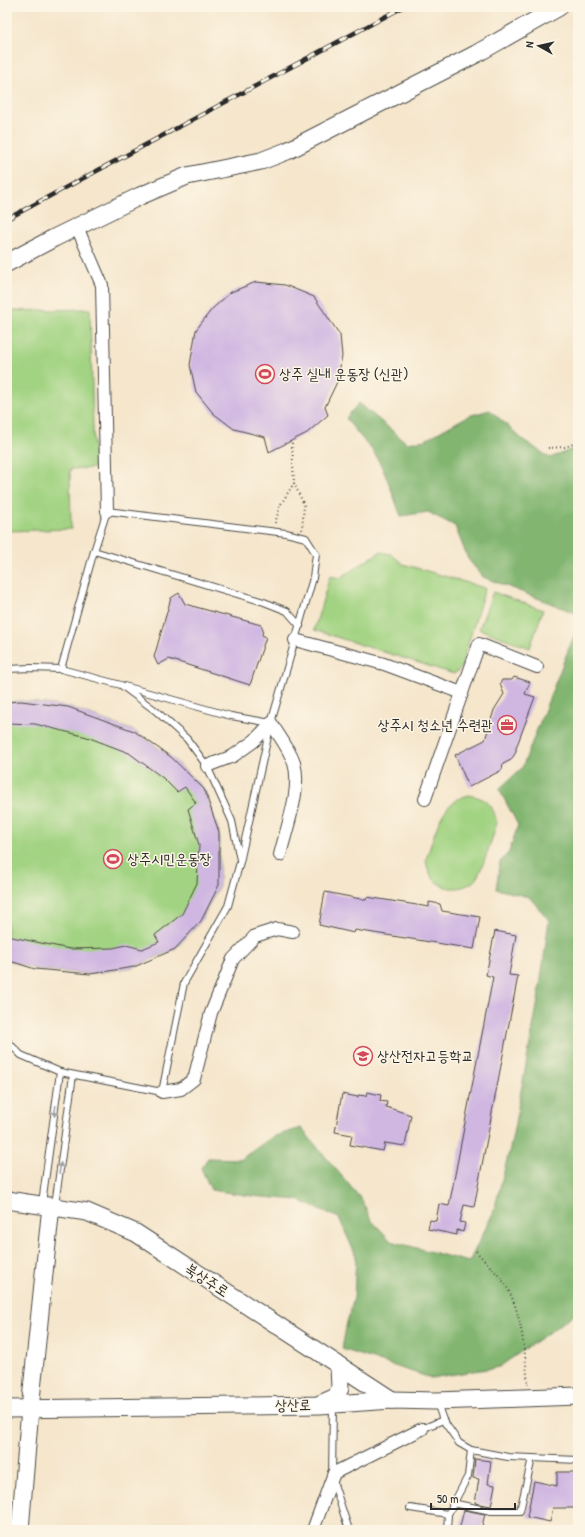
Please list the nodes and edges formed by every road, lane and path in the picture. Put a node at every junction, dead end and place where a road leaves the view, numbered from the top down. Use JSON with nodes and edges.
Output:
{"nodes":[{"id":1,"x":559,"y":7,"type":"edge"},
{"id":2,"x":576,"y":7,"type":"edge"},
{"id":3,"x":578,"y":12,"type":"edge"},
{"id":4,"x":77,"y":227,"type":"junction"},
{"id":5,"x":7,"y":263,"type":"edge"},
{"id":6,"x":578,"y":442,"type":"edge"},
{"id":7,"x":292,"y":443,"type":"dead end"},
{"id":8,"x":548,"y":448,"type":"dead end"},
{"id":9,"x":294,"y":483,"type":"junction"},
{"id":10,"x":107,"y":511,"type":"junction"},
{"id":11,"x":272,"y":531,"type":"junction"},
{"id":12,"x":302,"y":537,"type":"junction"},
{"id":13,"x":94,"y":551,"type":"junction"},
{"id":14,"x":300,"y":626,"type":"junction"},
{"id":15,"x":295,"y":640,"type":"junction"},
{"id":16,"x":537,"y":668,"type":"dead end"},
{"id":17,"x":7,"y":669,"type":"edge"},
{"id":18,"x":61,"y":670,"type":"junction"},
{"id":19,"x":121,"y":685,"type":"junction"},
{"id":20,"x":462,"y":693,"type":"junction"},
{"id":21,"x":270,"y":723,"type":"junction"},
{"id":22,"x":207,"y":766,"type":"junction"},
{"id":23,"x":425,"y":799,"type":"dead end"},
{"id":24,"x":280,"y":855,"type":"dead end"},
{"id":25,"x":240,"y":862,"type":"junction"},
{"id":26,"x":293,"y":932,"type":"dead end"},
{"id":27,"x":7,"y":1041,"type":"edge"},
{"id":28,"x":60,"y":1072,"type":"junction"},
{"id":29,"x":73,"y":1074,"type":"junction"},
{"id":30,"x":162,"y":1092,"type":"junction"},
{"id":31,"x":7,"y":1200,"type":"edge"},
{"id":32,"x":49,"y":1206,"type":"junction"},
{"id":33,"x":476,"y":1251,"type":"dead end"},
{"id":34,"x":339,"y":1366,"type":"junction"},
{"id":35,"x":530,"y":1396,"type":"junction"},
{"id":36,"x":578,"y":1396,"type":"edge"},
{"id":37,"x":392,"y":1400,"type":"junction"},
{"id":38,"x":436,"y":1401,"type":"junction"},
{"id":39,"x":326,"y":1404,"type":"junction"},
{"id":40,"x":7,"y":1409,"type":"edge"},
{"id":41,"x":30,"y":1409,"type":"junction"},
{"id":42,"x":443,"y":1420,"type":"junction"},
{"id":43,"x":422,"y":1429,"type":"joint"},
{"id":44,"x":471,"y":1450,"type":"junction"},
{"id":45,"x":532,"y":1458,"type":"junction"},
{"id":46,"x":578,"y":1460,"type":"edge"},
{"id":47,"x":332,"y":1478,"type":"junction"},
{"id":48,"x":452,"y":1503,"type":"junction"},
{"id":49,"x":410,"y":1508,"type":"dead end"},
{"id":50,"x":448,"y":1514,"type":"junction"},
{"id":51,"x":20,"y":1530,"type":"edge"},
{"id":52,"x":312,"y":1530,"type":"edge"},
{"id":53,"x":349,"y":1530,"type":"edge"},
{"id":54,"x":446,"y":1530,"type":"edge"}],
"edges":[{"from":1,"to":4,"type":"street"},
{"from":2,"to":3,"type":"lane"},
{"from":4,"to":5,"type":"street"},
{"from":4,"to":10,"type":"street"},
{"from":6,"to":8,"type":"path"},
{"from":7,"to":9,"type":"path"},
{"from":9,"to":11,"type":"path"},
{"from":9,"to":12,"type":"path"},
{"from":10,"to":11,"type":"lane"},
{"from":10,"to":13,"type":"lane"},
{"from":11,"to":12,"type":"lane"},
{"from":12,"to":14,"type":"lane"},
{"from":13,"to":14,"type":"lane"},
{"from":13,"to":18,"type":"lane"},
{"from":14,"to":15,"type":"lane"},
{"from":15,"to":20,"type":"street"},
{"from":15,"to":21,"type":"lane"},
{"from":16,"to":20,"type":"street"},
{"from":17,"to":18,"type":"lane"},
{"from":18,"to":19,"type":"lane"},
{"from":19,"to":21,"type":"lane"},
{"from":19,"to":22,"type":"lane"},
{"from":20,"to":23,"type":"street"},
{"from":21,"to":22,"type":"street"},
{"from":21,"to":24,"type":"street"},
{"from":21,"to":25,"type":"lane"},
{"from":22,"to":25,"type":"lane"},
{"from":25,"to":30,"type":"lane"},
{"from":26,"to":30,"type":"street"},
{"from":27,"to":28,"type":"lane"},
{"from":28,"to":29,"type":"lane"},
{"from":28,"to":32,"type":"lane","one_way":true},
{"from":29,"to":30,"type":"lane"},
{"from":32,"to":29,"type":"lane","one_way":true},
{"from":31,"to":32,"type":"street","name":"북상주로"},
{"from":32,"to":34,"type":"street","name":"북상주로"},
{"from":32,"to":41,"type":"street"},
{"from":33,"to":35,"type":"path"},
{"from":34,"to":37,"type":"street","name":"북상주로"},
{"from":34,"to":39,"type":"street"},
{"from":35,"to":36,"type":"street","name":"상산로"},
{"from":35,"to":38,"type":"street","name":"상산로"},
{"from":37,"to":38,"type":"street","name":"상산로"},
{"from":37,"to":39,"type":"street","name":"상산로"},
{"from":38,"to":42,"type":"lane"},
{"from":39,"to":41,"type":"street","name":"상산로"},
{"from":39,"to":47,"type":"lane"},
{"from":40,"to":41,"type":"street","name":"상산로"},
{"from":41,"to":51,"type":"street"},
{"from":42,"to":43,"type":"lane"},
{"from":42,"to":44,"type":"lane"},
{"from":43,"to":47,"type":"street"},
{"from":44,"to":45,"type":"lane"},
{"from":44,"to":48,"type":"lane"},
{"from":45,"to":46,"type":"lane"},
{"from":45,"to":48,"type":"lane"},
{"from":47,"to":52,"type":"street"},
{"from":47,"to":53,"type":"lane"},
{"from":48,"to":50,"type":"lane"},
{"from":49,"to":50,"type":"lane"},
{"from":50,"to":54,"type":"lane"}]}
